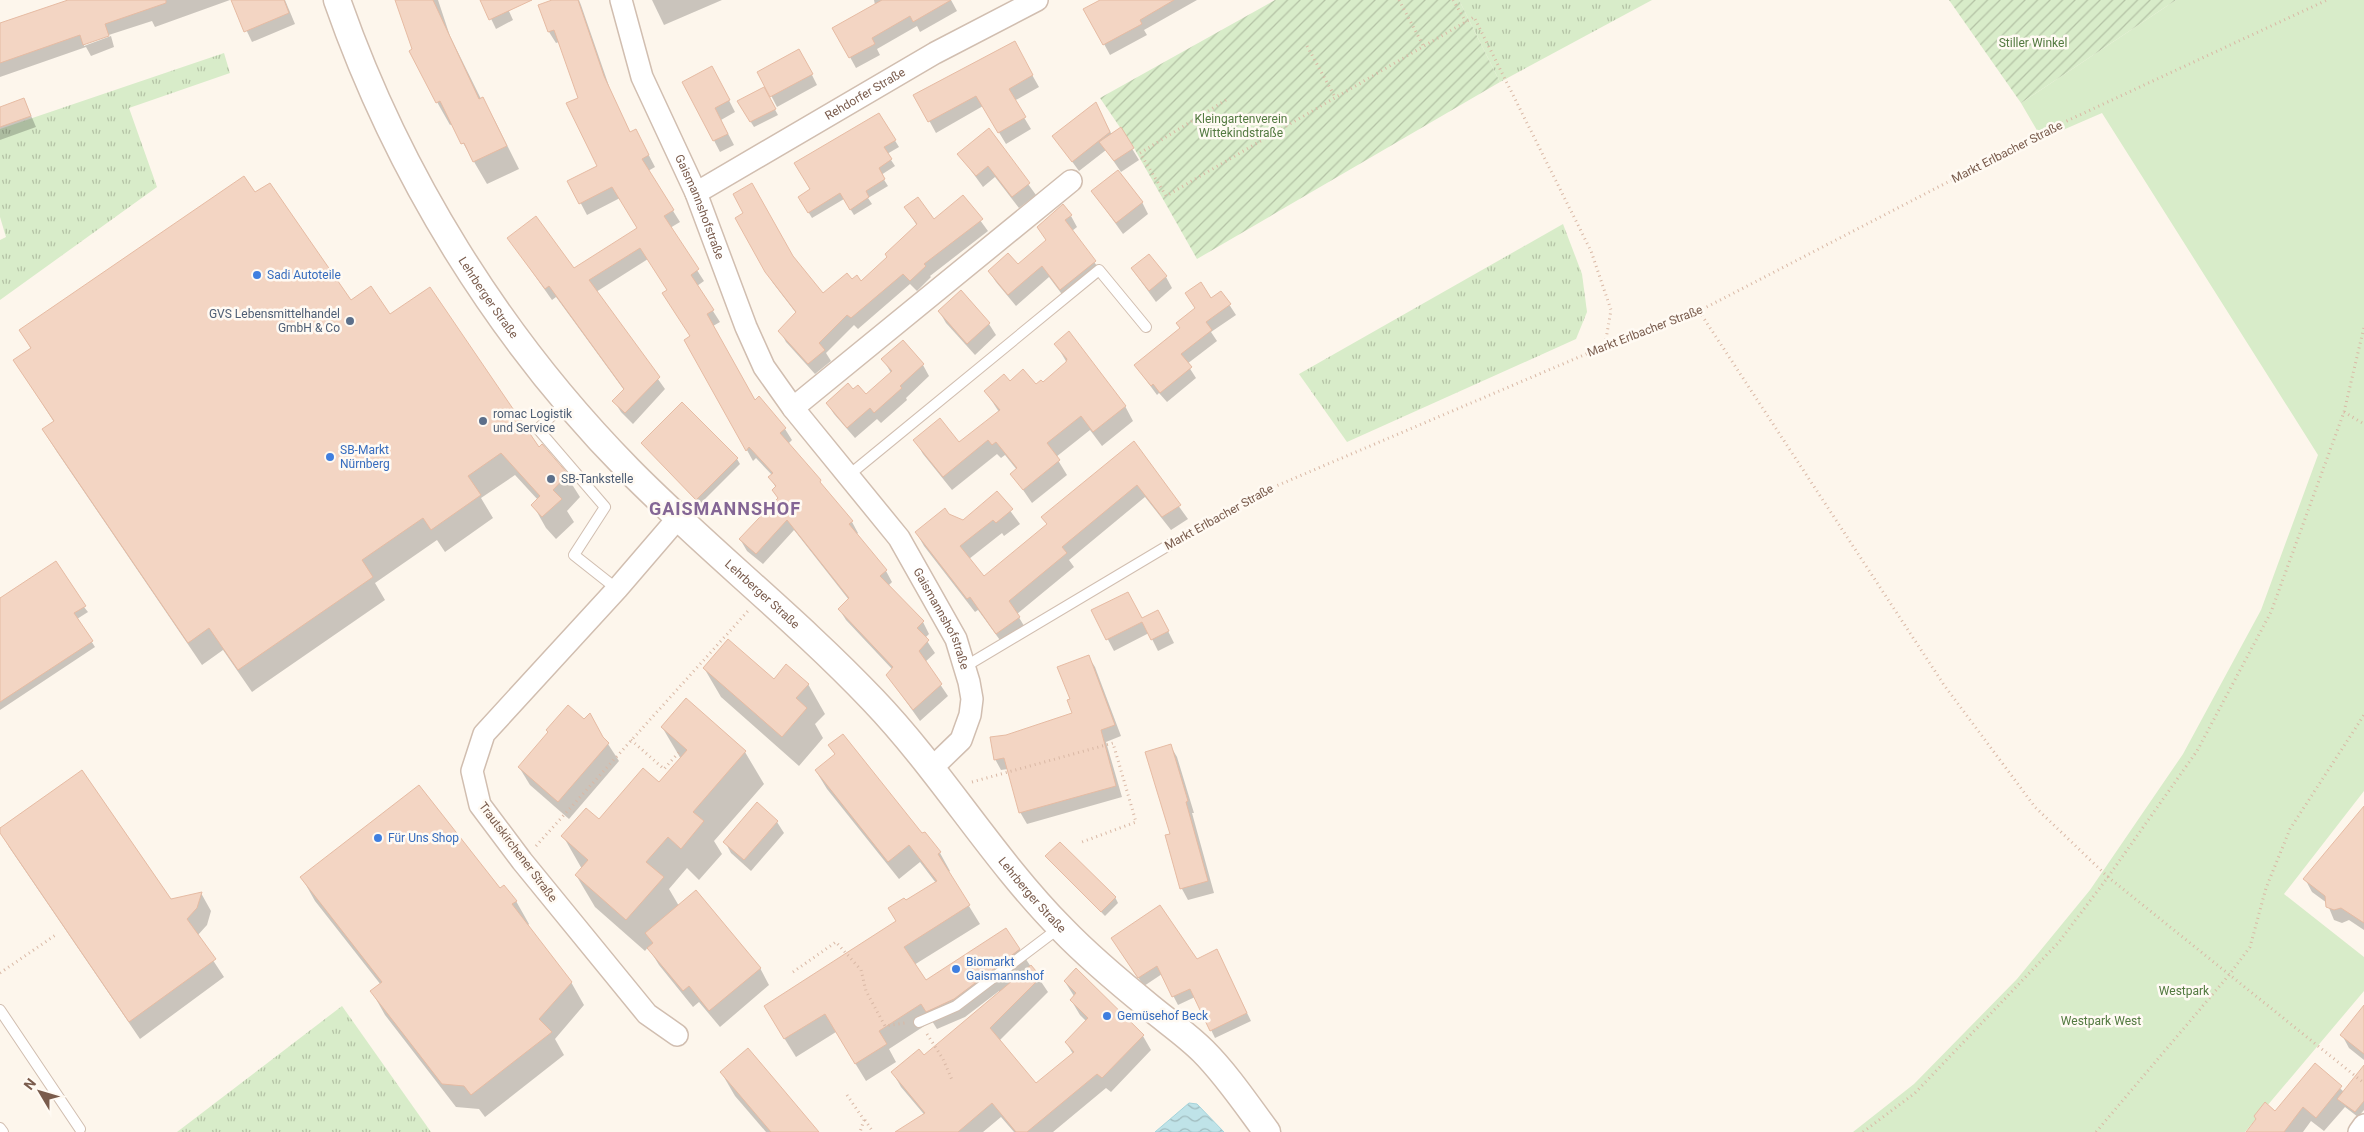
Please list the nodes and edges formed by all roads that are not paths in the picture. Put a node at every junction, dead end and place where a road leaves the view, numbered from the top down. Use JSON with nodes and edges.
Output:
{"nodes":[{"id":1,"x":337,"y":0,"type":"edge"},
{"id":2,"x":621,"y":0,"type":"edge"},
{"id":3,"x":1037,"y":0,"type":"edge"},
{"id":4,"x":1071,"y":181,"type":"dead end"},
{"id":5,"x":696,"y":193,"type":"junction"},
{"id":6,"x":1146,"y":327,"type":"dead end"},
{"id":7,"x":567,"y":401,"type":"junction"},
{"id":8,"x":793,"y":408,"type":"junction"},
{"id":9,"x":849,"y":475,"type":"junction"},
{"id":10,"x":678,"y":518,"type":"junction"},
{"id":11,"x":1169,"y":545,"type":"road end"},
{"id":12,"x":617,"y":589,"type":"junction"},
{"id":13,"x":966,"y":666,"type":"junction"},
{"id":14,"x":931,"y":769,"type":"junction"},
{"id":15,"x":1060,"y":927,"type":"junction"},
{"id":16,"x":0,"y":1010,"type":"edge"},
{"id":17,"x":919,"y":1022,"type":"road end"},
{"id":18,"x":677,"y":1035,"type":"dead end"},
{"id":19,"x":2364,"y":1125,"type":"edge"},
{"id":20,"x":0,"y":1128,"type":"edge"},
{"id":21,"x":80,"y":1129,"type":"dead end"},
{"id":22,"x":3,"y":1132,"type":"edge"},
{"id":23,"x":1268,"y":1132,"type":"edge"},
{"id":24,"x":2359,"y":1132,"type":"edge"}],
"edges":[{"from":1,"to":7,"type":"street","name":"Lehrberger Straße"},
{"from":2,"to":5,"type":"street","name":"Gaismannshofstraße"},
{"from":3,"to":5,"type":"street","name":"Rehdorfer Straße"},
{"from":4,"to":8,"type":"street"},
{"from":5,"to":8,"type":"street","name":"Gaismannshofstraße"},
{"from":6,"to":9,"type":"lane"},
{"from":7,"to":10,"type":"street","name":"Lehrberger Straße"},
{"from":7,"to":12,"type":"lane"},
{"from":8,"to":9,"type":"street","name":"Gaismannshofstraße"},
{"from":9,"to":13,"type":"street","name":"Gaismannshofstraße"},
{"from":10,"to":12,"type":"street","name":"Trautskirchener Straße"},
{"from":10,"to":14,"type":"street","name":"Lehrberger Straße"},
{"from":11,"to":13,"type":"lane","name":"Markt Erlbacher Straße"},
{"from":12,"to":18,"type":"street","name":"Trautskirchener Straße"},
{"from":13,"to":14,"type":"street","name":"Gaismannshofstraße"},
{"from":14,"to":15,"type":"street","name":"Lehrberger Straße"},
{"from":15,"to":17,"type":"lane"},
{"from":15,"to":23,"type":"street","name":"Lehrberger Straße"},
{"from":16,"to":21,"type":"lane"},
{"from":19,"to":24,"type":"street"},
{"from":20,"to":22,"type":"lane"}]}
